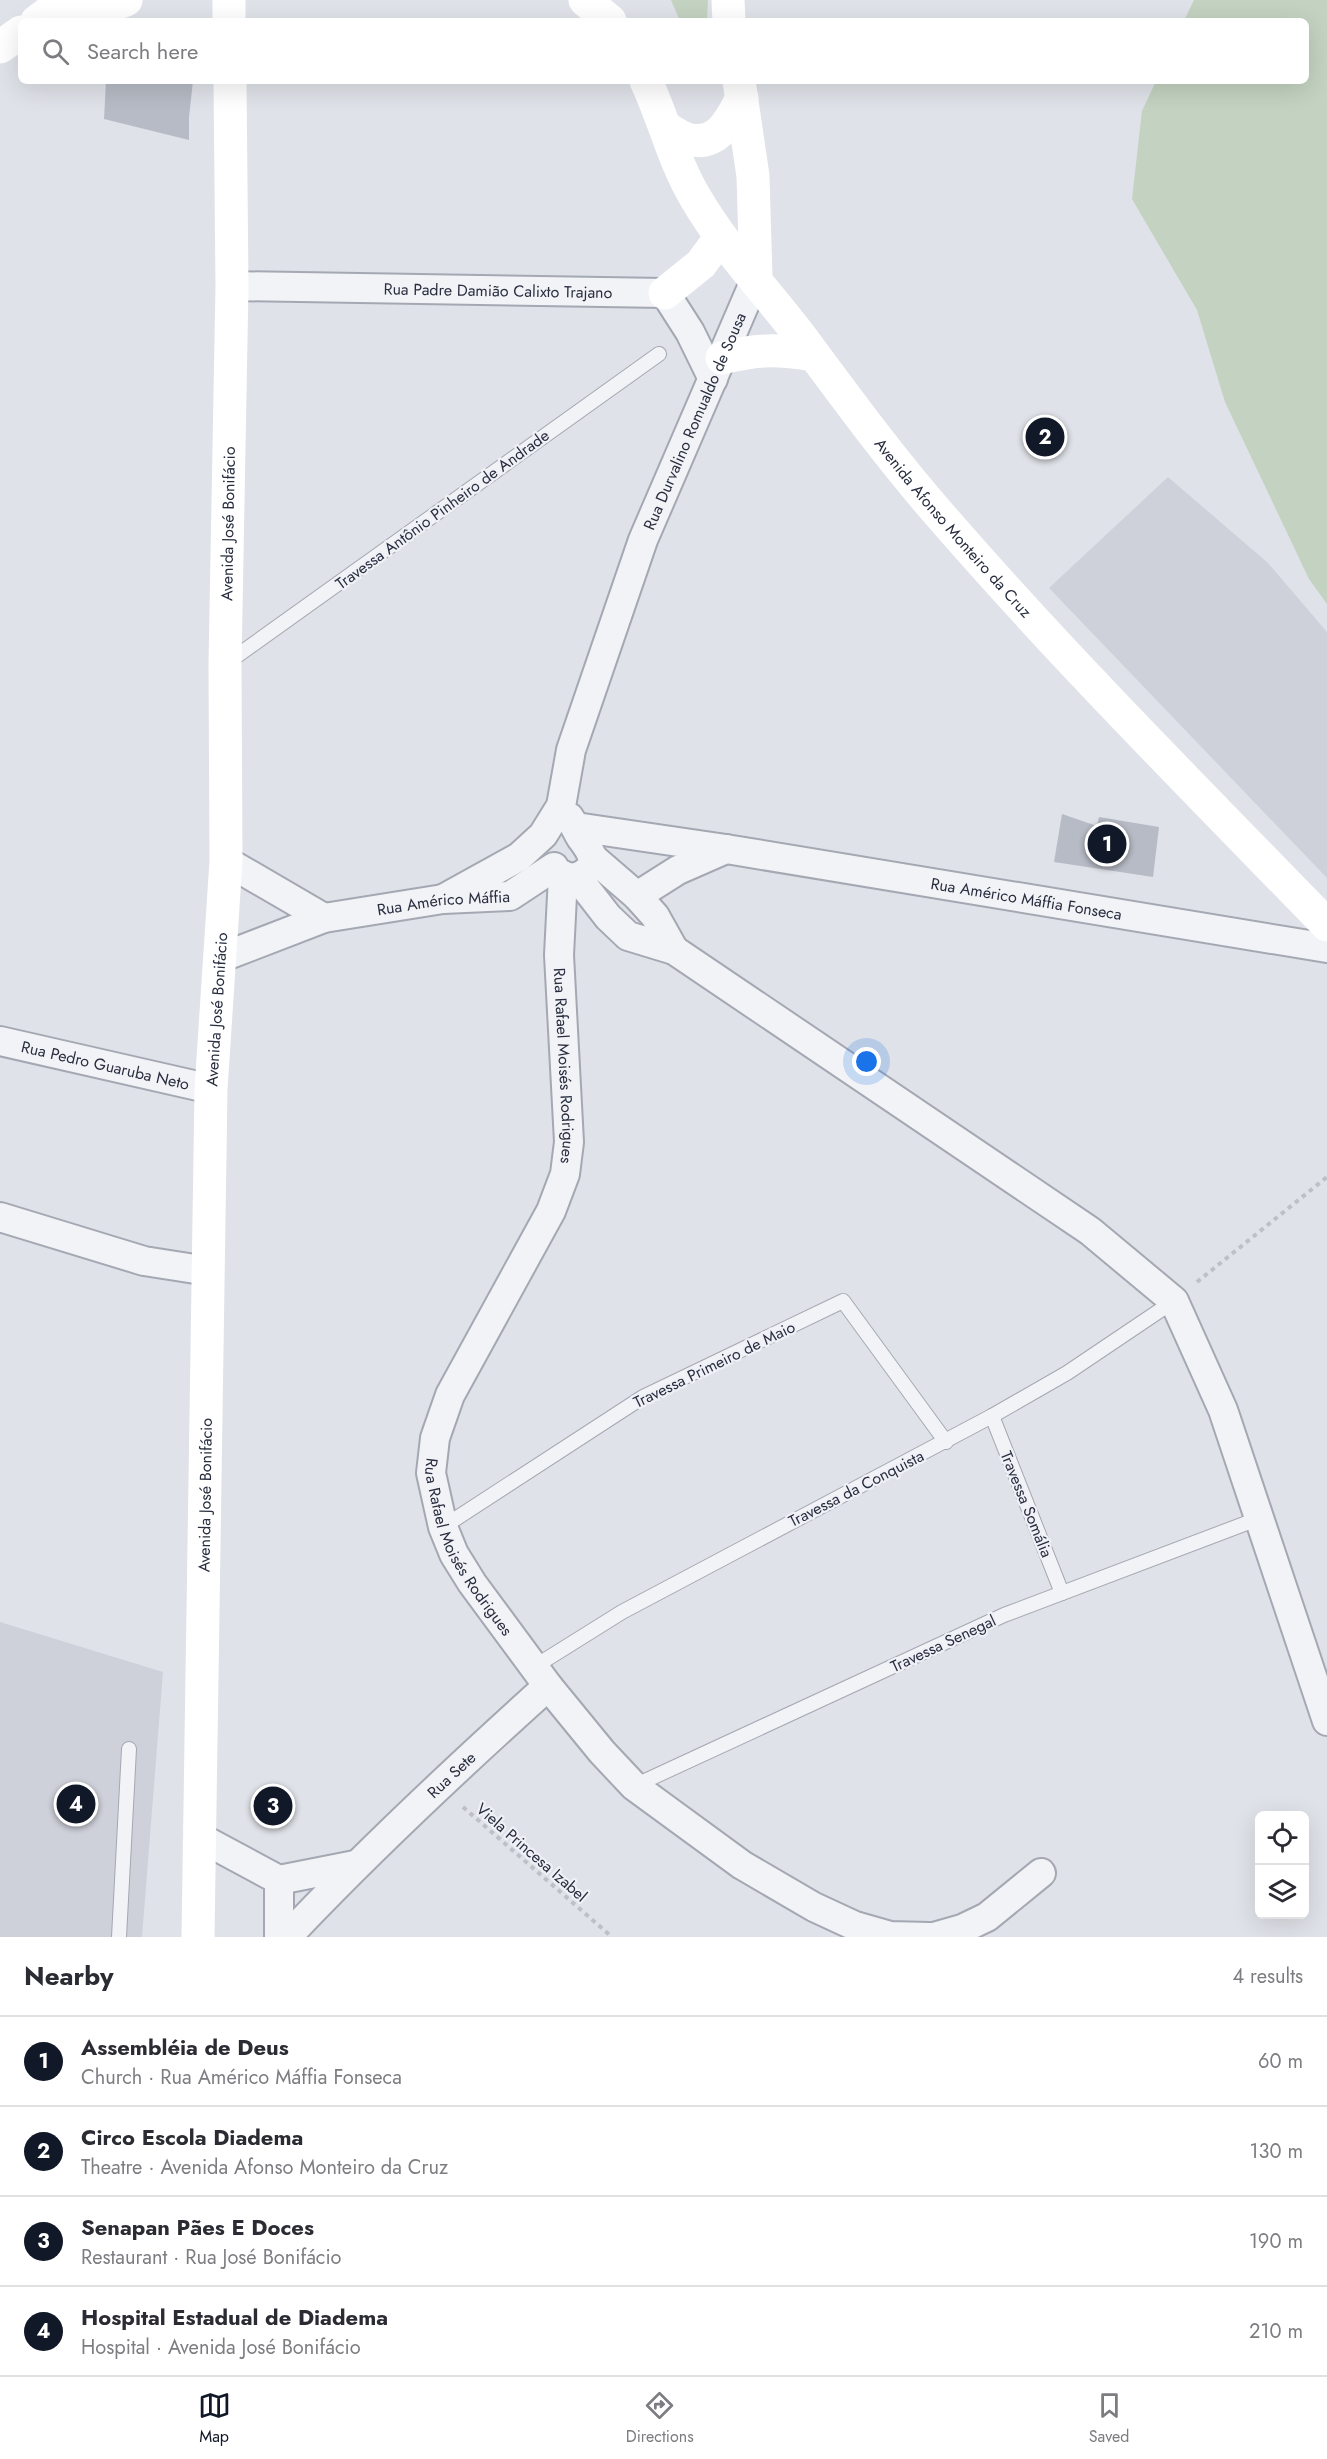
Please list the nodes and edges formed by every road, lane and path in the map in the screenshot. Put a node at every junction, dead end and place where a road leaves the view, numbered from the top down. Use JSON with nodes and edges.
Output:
{"nodes":[{"id":1,"x":66,"y":0,"type":"edge"},
{"id":2,"x":126,"y":0,"type":"edge"},
{"id":3,"x":229,"y":0,"type":"edge"},
{"id":4,"x":585,"y":0,"type":"edge"},
{"id":5,"x":728,"y":0,"type":"edge"},
{"id":6,"x":41,"y":18,"type":"edge"},
{"id":7,"x":77,"y":18,"type":"edge"},
{"id":8,"x":229,"y":18,"type":"edge"},
{"id":9,"x":606,"y":18,"type":"edge"},
{"id":10,"x":729,"y":18,"type":"edge"},
{"id":11,"x":230,"y":84,"type":"edge"},
{"id":12,"x":647,"y":84,"type":"edge"},
{"id":13,"x":740,"y":90,"type":"edge"},
{"id":14,"x":666,"y":128,"type":"junction"},
{"id":15,"x":720,"y":238,"type":"junction"},
{"id":16,"x":756,"y":279,"type":"junction"},
{"id":17,"x":232,"y":286,"type":"junction"},
{"id":18,"x":665,"y":292,"type":"junction"},
{"id":19,"x":659,"y":354,"type":"dead end"},
{"id":20,"x":814,"y":355,"type":"junction"},
{"id":21,"x":717,"y":368,"type":"junction"},
{"id":22,"x":225,"y":664,"type":"junction"},
{"id":23,"x":726,"y":849,"type":"junction"},
{"id":24,"x":572,"y":850,"type":"junction"},
{"id":25,"x":226,"y":861,"type":"junction"},
{"id":26,"x":637,"y":896,"type":"junction"},
{"id":27,"x":443,"y":898,"type":"junction"},
{"id":28,"x":324,"y":918,"type":"junction"},
{"id":29,"x":1327,"y":925,"type":"edge"},
{"id":30,"x":1327,"y":948,"type":"edge"},
{"id":31,"x":674,"y":950,"type":"junction"},
{"id":32,"x":220,"y":958,"type":"junction"},
{"id":33,"x":0,"y":1041,"type":"edge"},
{"id":34,"x":211,"y":1089,"type":"junction"},
{"id":35,"x":1327,"y":1177,"type":"edge"},
{"id":36,"x":0,"y":1217,"type":"edge"},
{"id":37,"x":208,"y":1271,"type":"junction"},
{"id":38,"x":1174,"y":1301,"type":"junction"},
{"id":39,"x":992,"y":1416,"type":"junction"},
{"id":40,"x":946,"y":1442,"type":"junction"},
{"id":41,"x":1260,"y":1518,"type":"junction"},
{"id":42,"x":443,"y":1527,"type":"junction"},
{"id":43,"x":1062,"y":1593,"type":"junction"},
{"id":44,"x":541,"y":1676,"type":"junction"},
{"id":45,"x":1327,"y":1721,"type":"edge"},
{"id":46,"x":129,"y":1749,"type":"dead end"},
{"id":47,"x":438,"y":1785,"type":"junction"},
{"id":48,"x":634,"y":1786,"type":"junction"},
{"id":49,"x":199,"y":1838,"type":"junction"},
{"id":50,"x":356,"y":1865,"type":"junction"},
{"id":51,"x":1041,"y":1873,"type":"dead end"},
{"id":52,"x":279,"y":1880,"type":"junction"},
{"id":53,"x":119,"y":1937,"type":"edge"},
{"id":54,"x":198,"y":1937,"type":"edge"},
{"id":55,"x":279,"y":1937,"type":"edge"},
{"id":56,"x":287,"y":1937,"type":"edge"},
{"id":57,"x":612,"y":1937,"type":"edge"},
{"id":58,"x":932,"y":1937,"type":"edge"}],
"edges":[{"from":1,"to":6,"type":"street"},
{"from":2,"to":7,"type":"street"},
{"from":3,"to":8,"type":"street"},
{"from":4,"to":9,"type":"street"},
{"from":5,"to":10,"type":"street"},
{"from":11,"to":17,"type":"street","name":"Avenida José Bonifácio"},
{"from":12,"to":14,"type":"street","name":"Avenida Afonso Monteiro da Cruz"},
{"from":13,"to":14,"type":"street"},
{"from":13,"to":16,"type":"street","name":"Rua Durvalino Romualdo de Sousa"},
{"from":14,"to":15,"type":"street","name":"Avenida Afonso Monteiro da Cruz"},
{"from":15,"to":16,"type":"street","name":"Avenida Afonso Monteiro da Cruz"},
{"from":15,"to":18,"type":"street"},
{"from":16,"to":20,"type":"street","name":"Avenida Afonso Monteiro da Cruz"},
{"from":16,"to":21,"type":"street","name":"Rua Durvalino Romualdo de Sousa"},
{"from":17,"to":18,"type":"street","name":"Rua Padre Damião Calixto Trajano"},
{"from":17,"to":22,"type":"street","name":"Avenida José Bonifácio"},
{"from":18,"to":21,"type":"street"},
{"from":19,"to":22,"type":"lane","name":"Travessa Antônio Pinheiro de Andrade"},
{"from":20,"to":21,"type":"street"},
{"from":20,"to":29,"type":"street","name":"Avenida Afonso Monteiro da Cruz"},
{"from":21,"to":24,"type":"street","name":"Rua Durvalino Romualdo de Sousa"},
{"from":22,"to":25,"type":"street","name":"Avenida José Bonifácio"},
{"from":23,"to":24,"type":"street","name":"Rua Américo Máffia Fonseca"},
{"from":23,"to":26,"type":"street"},
{"from":23,"to":30,"type":"street","name":"Rua Américo Máffia Fonseca"},
{"from":24,"to":26,"type":"street"},
{"from":24,"to":27,"type":"street","name":"Rua Américo Máffia"},
{"from":24,"to":27,"type":"street"},
{"from":24,"to":31,"type":"street"},
{"from":24,"to":42,"type":"street","name":"Rua Rafael Moisés Rodrigues"},
{"from":25,"to":28,"type":"street"},
{"from":25,"to":32,"type":"street","name":"Avenida José Bonifácio"},
{"from":26,"to":31,"type":"street"},
{"from":27,"to":28,"type":"street","name":"Rua Américo Máffia"},
{"from":28,"to":32,"type":"street","name":"Rua Américo Máffia"},
{"from":31,"to":38,"type":"street"},
{"from":32,"to":34,"type":"street","name":"Avenida José Bonifácio"},
{"from":33,"to":34,"type":"street","name":"Rua Pedro Guaruba Neto"},
{"from":34,"to":37,"type":"street","name":"Avenida José Bonifácio"},
{"from":35,"to":38,"type":"path"},
{"from":36,"to":37,"type":"street"},
{"from":37,"to":49,"type":"street","name":"Avenida José Bonifácio"},
{"from":38,"to":39,"type":"lane","name":"Travessa da Conquista"},
{"from":38,"to":41,"type":"street"},
{"from":39,"to":40,"type":"lane","name":"Travessa da Conquista"},
{"from":39,"to":43,"type":"lane","name":"Travessa Somália"},
{"from":40,"to":42,"type":"lane","name":"Travessa Primeiro de Maio"},
{"from":40,"to":44,"type":"lane","name":"Travessa da Conquista"},
{"from":41,"to":43,"type":"lane","name":"Travessa Senegal"},
{"from":41,"to":45,"type":"street"},
{"from":42,"to":44,"type":"street","name":"Rua Rafael Moisés Rodrigues"},
{"from":43,"to":48,"type":"lane","name":"Travessa Senegal"},
{"from":44,"to":47,"type":"street","name":"Rua Sete"},
{"from":44,"to":48,"type":"street","name":"Rua Rafael Moisés Rodrigues"},
{"from":46,"to":53,"type":"lane"},
{"from":47,"to":50,"type":"street","name":"Rua Sete"},
{"from":47,"to":57,"type":"path","name":"Viela Princesa Izabel"},
{"from":48,"to":58,"type":"street","name":"Rua Rafael Moisés Rodrigues"},
{"from":49,"to":52,"type":"street"},
{"from":49,"to":54,"type":"street","name":"Avenida José Bonifácio"},
{"from":50,"to":52,"type":"street"},
{"from":50,"to":56,"type":"street","name":"Rua Sete"},
{"from":51,"to":58,"type":"street","name":"Rua Rafael Moisés Rodrigues"},
{"from":52,"to":55,"type":"street"}]}
